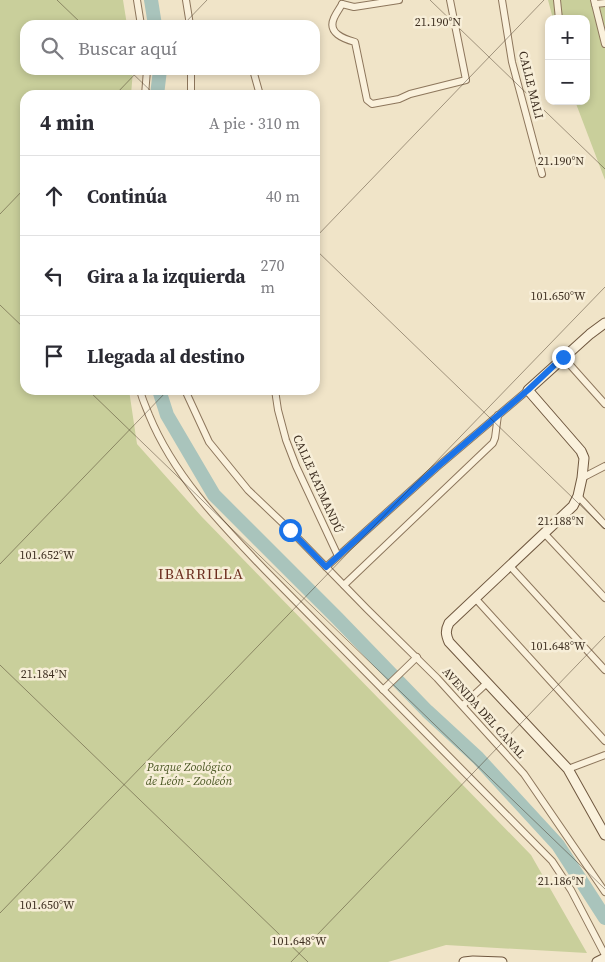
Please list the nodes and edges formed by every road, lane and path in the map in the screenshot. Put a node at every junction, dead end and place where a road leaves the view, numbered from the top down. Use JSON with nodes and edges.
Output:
{"nodes":[{"id":1,"x":137,"y":0,"type":"edge"},
{"id":2,"x":186,"y":0,"type":"edge"},
{"id":3,"x":398,"y":0,"type":"edge"},
{"id":4,"x":450,"y":0,"type":"edge"},
{"id":5,"x":502,"y":0,"type":"edge"},
{"id":6,"x":557,"y":0,"type":"edge"},
{"id":7,"x":342,"y":2,"type":"edge"},
{"id":8,"x":594,"y":2,"type":"edge"},
{"id":9,"x":605,"y":3,"type":"edge"},
{"id":10,"x":558,"y":15,"type":"edge"},
{"id":11,"x":141,"y":20,"type":"edge"},
{"id":12,"x":189,"y":20,"type":"edge"},
{"id":13,"x":605,"y":44,"type":"edge"},
{"id":14,"x":147,"y":75,"type":"edge"},
{"id":15,"x":190,"y":75,"type":"edge"},
{"id":16,"x":254,"y":75,"type":"edge"},
{"id":17,"x":145,"y":90,"type":"edge"},
{"id":18,"x":191,"y":90,"type":"edge"},
{"id":19,"x":259,"y":90,"type":"edge"},
{"id":20,"x":542,"y":174,"type":"dead end"},
{"id":21,"x":604,"y":326,"type":"edge"},
{"id":22,"x":563,"y":357,"type":"junction"},
{"id":23,"x":528,"y":390,"type":"junction"},
{"id":24,"x":142,"y":395,"type":"edge"},
{"id":25,"x":187,"y":395,"type":"edge"},
{"id":26,"x":276,"y":395,"type":"edge"},
{"id":27,"x":605,"y":404,"type":"edge"},
{"id":28,"x":498,"y":416,"type":"junction"},
{"id":29,"x":605,"y":466,"type":"edge"},
{"id":30,"x":582,"y":478,"type":"junction"},
{"id":31,"x":578,"y":496,"type":"junction"},
{"id":32,"x":605,"y":525,"type":"edge"},
{"id":33,"x":544,"y":533,"type":"junction"},
{"id":34,"x":338,"y":556,"type":"junction"},
{"id":35,"x":509,"y":565,"type":"junction"},
{"id":36,"x":326,"y":567,"type":"junction"},
{"id":37,"x":344,"y":585,"type":"junction"},
{"id":38,"x":475,"y":598,"type":"junction"},
{"id":39,"x":605,"y":598,"type":"edge"},
{"id":40,"x":417,"y":657,"type":"junction"},
{"id":41,"x":605,"y":670,"type":"edge"},
{"id":42,"x":487,"y":683,"type":"junction"},
{"id":43,"x":385,"y":687,"type":"junction"},
{"id":44,"x":462,"y":704,"type":"junction"},
{"id":45,"x":605,"y":741,"type":"edge"},
{"id":46,"x":605,"y":755,"type":"edge"},
{"id":47,"x":568,"y":768,"type":"junction"},
{"id":48,"x":604,"y":829,"type":"edge"},
{"id":49,"x":605,"y":892,"type":"edge"},
{"id":50,"x":605,"y":956,"type":"edge"},
{"id":51,"x":470,"y":962,"type":"edge"},
{"id":52,"x":502,"y":962,"type":"edge"},
{"id":53,"x":597,"y":962,"type":"edge"}],
"edges":[{"from":1,"to":11,"type":"street"},
{"from":2,"to":12,"type":"street"},
{"from":3,"to":7,"type":"street"},
{"from":4,"to":7,"type":"street"},
{"from":5,"to":20,"type":"street","name":"CALLE MALI"},
{"from":6,"to":10,"type":"street"},
{"from":8,"to":9,"type":"street"},
{"from":8,"to":13,"type":"street"},
{"from":14,"to":17,"type":"street"},
{"from":15,"to":18,"type":"street"},
{"from":16,"to":19,"type":"street"},
{"from":21,"to":22,"type":"street"},
{"from":22,"to":23,"type":"street"},
{"from":22,"to":27,"type":"street"},
{"from":23,"to":28,"type":"street"},
{"from":23,"to":30,"type":"street"},
{"from":24,"to":43,"type":"street"},
{"from":25,"to":36,"type":"street","name":"AVENIDA DEL CANAL"},
{"from":26,"to":34,"type":"street","name":"CALLE KATMANDÚ"},
{"from":28,"to":34,"type":"street"},
{"from":28,"to":37,"type":"street"},
{"from":29,"to":30,"type":"street"},
{"from":30,"to":31,"type":"street"},
{"from":31,"to":32,"type":"street"},
{"from":31,"to":33,"type":"street"},
{"from":33,"to":35,"type":"street"},
{"from":33,"to":39,"type":"street"},
{"from":34,"to":36,"type":"street"},
{"from":35,"to":38,"type":"street"},
{"from":35,"to":41,"type":"street"},
{"from":36,"to":37,"type":"street","name":"AVENIDA DEL CANAL"},
{"from":37,"to":40,"type":"street","name":"AVENIDA DEL CANAL"},
{"from":38,"to":42,"type":"street"},
{"from":38,"to":45,"type":"street"},
{"from":40,"to":43,"type":"street"},
{"from":40,"to":44,"type":"street","name":"AVENIDA DEL CANAL"},
{"from":42,"to":44,"type":"street"},
{"from":42,"to":47,"type":"street"},
{"from":43,"to":50,"type":"street"},
{"from":44,"to":49,"type":"street","name":"AVENIDA DEL CANAL"},
{"from":46,"to":47,"type":"street"},
{"from":47,"to":48,"type":"street"},
{"from":50,"to":53,"type":"street"},
{"from":51,"to":52,"type":"street"}]}
